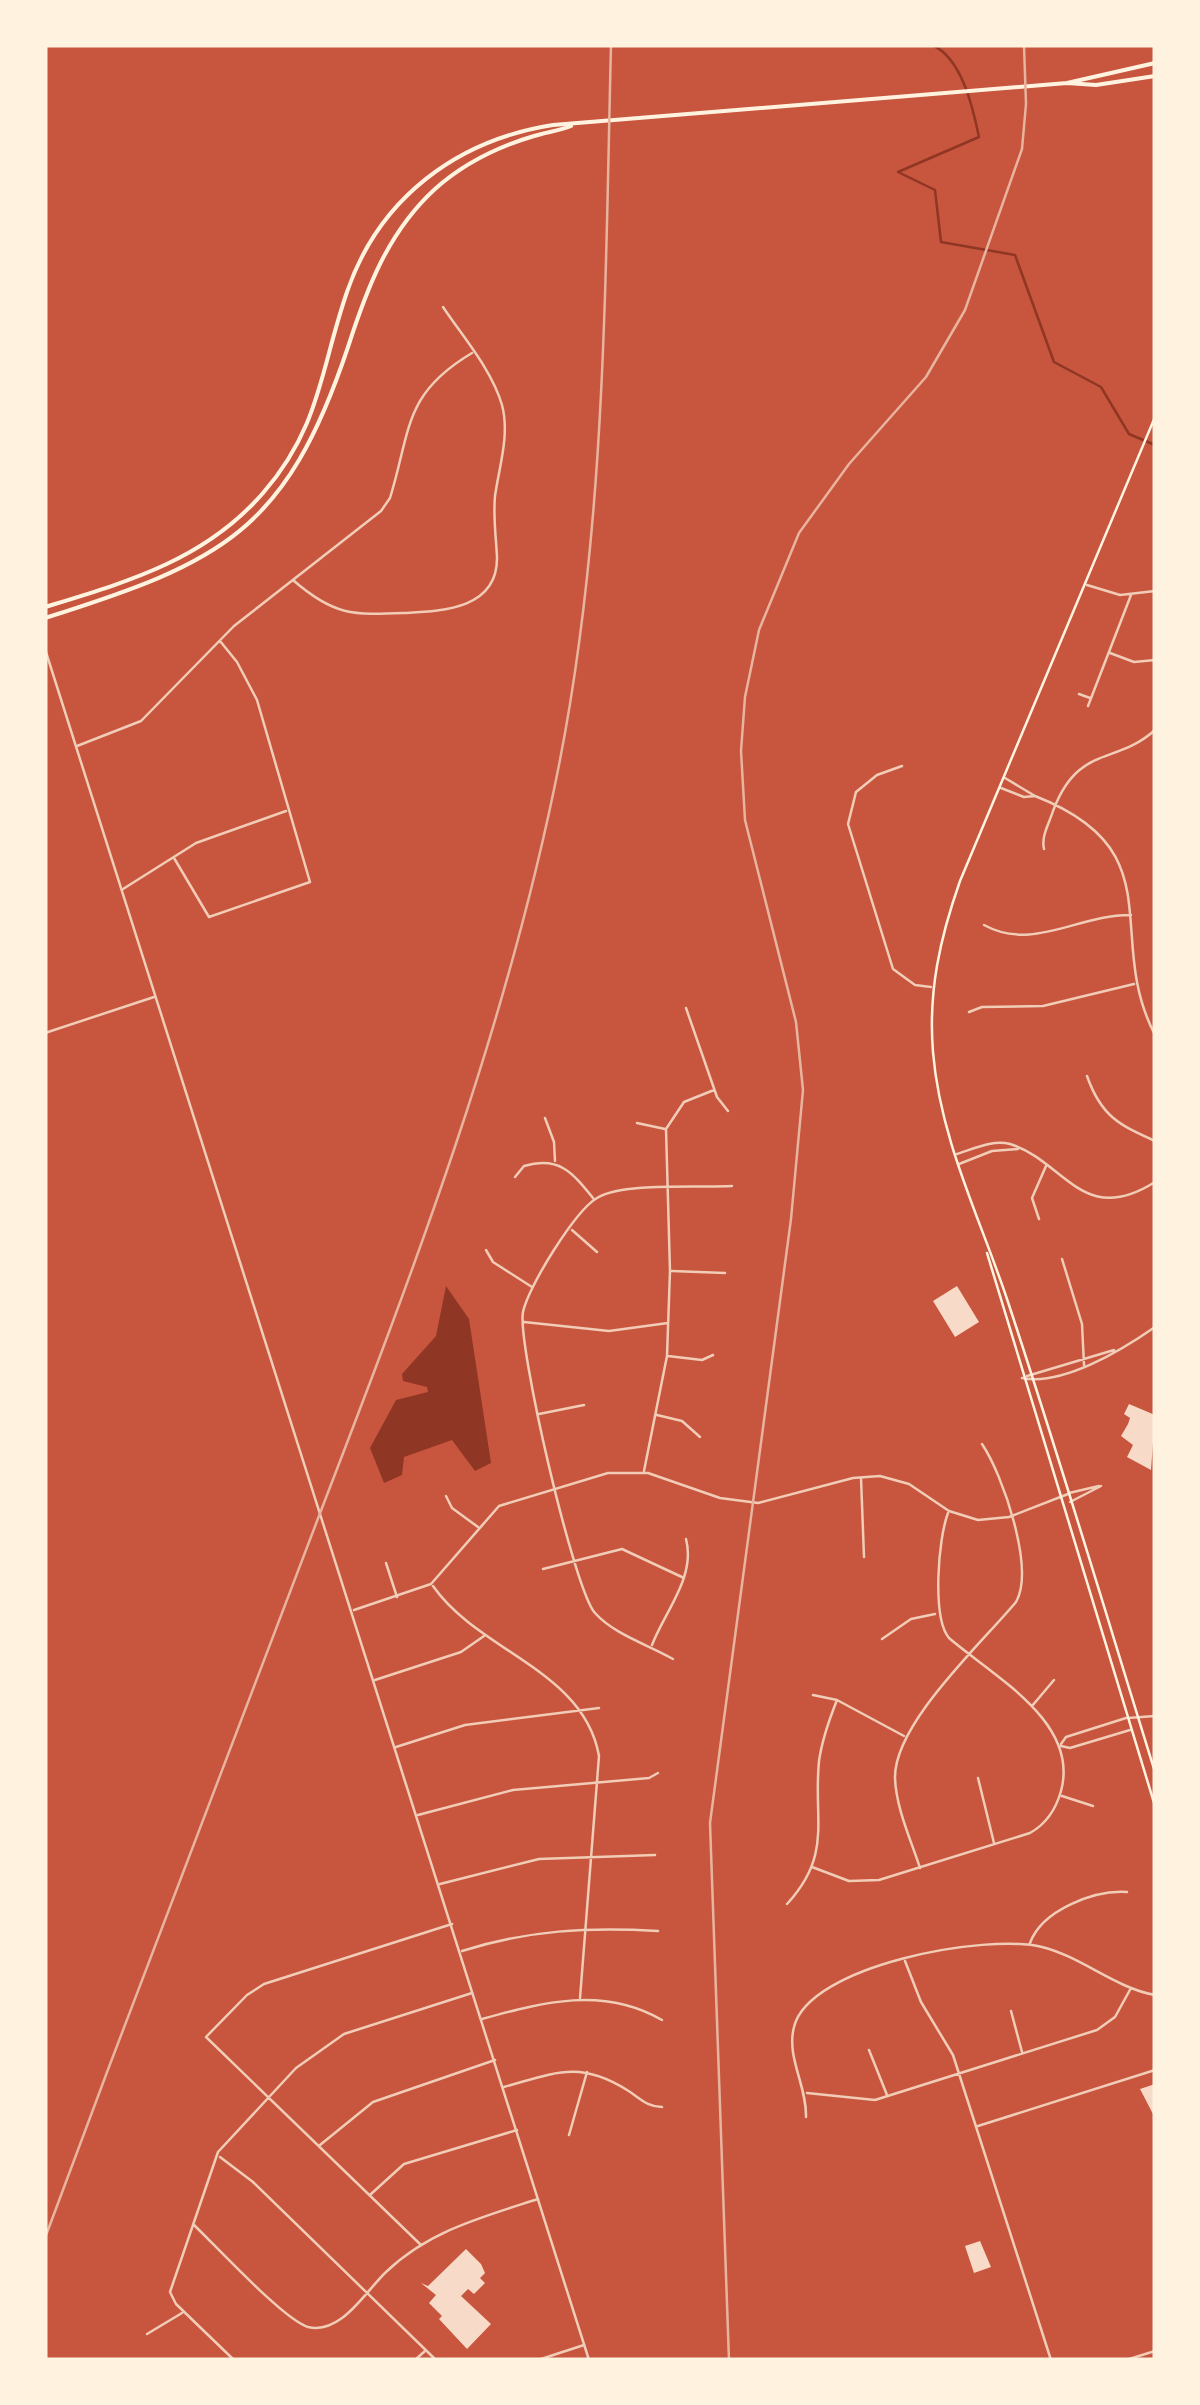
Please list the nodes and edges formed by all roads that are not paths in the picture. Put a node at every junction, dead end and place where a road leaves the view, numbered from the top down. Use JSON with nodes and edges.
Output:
{"nodes":[{"id":1,"x":1155,"y":63,"type":"edge"},
{"id":2,"x":1155,"y":76,"type":"edge"},
{"id":3,"x":1067,"y":82,"type":"junction"},
{"id":4,"x":570,"y":126,"type":"junction"},
{"id":5,"x":444,"y":307,"type":"dead end"},
{"id":6,"x":472,"y":353,"type":"junction"},
{"id":7,"x":1155,"y":418,"type":"edge"},
{"id":8,"x":293,"y":580,"type":"junction"},
{"id":9,"x":1086,"y":585,"type":"junction"},
{"id":10,"x":1155,"y":592,"type":"edge"},
{"id":11,"x":1131,"y":595,"type":"junction"},
{"id":12,"x":45,"y":607,"type":"edge"},
{"id":13,"x":45,"y":618,"type":"edge"},
{"id":14,"x":219,"y":640,"type":"junction"},
{"id":15,"x":45,"y":649,"type":"edge"},
{"id":16,"x":1110,"y":653,"type":"junction"},
{"id":17,"x":1155,"y":660,"type":"edge"},
{"id":18,"x":1080,"y":694,"type":"dead end"},
{"id":19,"x":1092,"y":698,"type":"junction"},
{"id":20,"x":1088,"y":706,"type":"dead end"},
{"id":21,"x":1155,"y":730,"type":"edge"},
{"id":22,"x":76,"y":746,"type":"junction"},
{"id":23,"x":902,"y":766,"type":"dead end"},
{"id":24,"x":1005,"y":778,"type":"junction"},
{"id":25,"x":1001,"y":788,"type":"junction"},
{"id":26,"x":1036,"y":796,"type":"junction"},
{"id":27,"x":1056,"y":806,"type":"junction"},
{"id":28,"x":286,"y":811,"type":"junction"},
{"id":29,"x":1044,"y":849,"type":"dead end"},
{"id":30,"x":174,"y":858,"type":"junction"},
{"id":31,"x":122,"y":889,"type":"junction"},
{"id":32,"x":1132,"y":915,"type":"junction"},
{"id":33,"x":984,"y":925,"type":"dead end"},
{"id":34,"x":1136,"y":984,"type":"junction"},
{"id":35,"x":931,"y":987,"type":"junction"},
{"id":36,"x":156,"y":996,"type":"junction"},
{"id":37,"x":686,"y":1008,"type":"dead end"},
{"id":38,"x":969,"y":1012,"type":"dead end"},
{"id":39,"x":45,"y":1033,"type":"edge"},
{"id":40,"x":1155,"y":1034,"type":"edge"},
{"id":41,"x":1087,"y":1076,"type":"dead end"},
{"id":42,"x":714,"y":1090,"type":"junction"},
{"id":43,"x":728,"y":1111,"type":"dead end"},
{"id":44,"x":545,"y":1118,"type":"dead end"},
{"id":45,"x":637,"y":1123,"type":"dead end"},
{"id":46,"x":666,"y":1129,"type":"junction"},
{"id":47,"x":1155,"y":1141,"type":"edge"},
{"id":48,"x":1020,"y":1149,"type":"junction"},
{"id":49,"x":956,"y":1154,"type":"junction"},
{"id":50,"x":555,"y":1163,"type":"junction"},
{"id":51,"x":958,"y":1164,"type":"junction"},
{"id":52,"x":1046,"y":1165,"type":"junction"},
{"id":53,"x":515,"y":1177,"type":"dead end"},
{"id":54,"x":1155,"y":1182,"type":"edge"},
{"id":55,"x":732,"y":1186,"type":"dead end"},
{"id":56,"x":668,"y":1190,"type":"junction"},
{"id":57,"x":594,"y":1200,"type":"junction"},
{"id":58,"x":1039,"y":1218,"type":"dead end"},
{"id":59,"x":570,"y":1229,"type":"junction"},
{"id":60,"x":486,"y":1250,"type":"dead end"},
{"id":61,"x":987,"y":1251,"type":"junction"},
{"id":62,"x":598,"y":1252,"type":"dead end"},
{"id":63,"x":1062,"y":1260,"type":"dead end"},
{"id":64,"x":670,"y":1271,"type":"junction"},
{"id":65,"x":726,"y":1273,"type":"dead end"},
{"id":66,"x":533,"y":1288,"type":"junction"},
{"id":67,"x":522,"y":1322,"type":"junction"},
{"id":68,"x":668,"y":1322,"type":"junction"},
{"id":69,"x":1155,"y":1327,"type":"edge"},
{"id":70,"x":1116,"y":1350,"type":"junction"},
{"id":71,"x":713,"y":1354,"type":"dead end"},
{"id":72,"x":667,"y":1356,"type":"junction"},
{"id":73,"x":1082,"y":1358,"type":"junction"},
{"id":74,"x":1084,"y":1366,"type":"junction"},
{"id":75,"x":1030,"y":1373,"type":"junction"},
{"id":76,"x":1024,"y":1378,"type":"junction"},
{"id":77,"x":1032,"y":1380,"type":"junction"},
{"id":78,"x":584,"y":1405,"type":"dead end"},
{"id":79,"x":538,"y":1414,"type":"junction"},
{"id":80,"x":655,"y":1415,"type":"junction"},
{"id":81,"x":700,"y":1437,"type":"dead end"},
{"id":82,"x":982,"y":1444,"type":"dead end"},
{"id":83,"x":644,"y":1473,"type":"junction"},
{"id":84,"x":861,"y":1476,"type":"junction"},
{"id":85,"x":555,"y":1487,"type":"junction"},
{"id":86,"x":1068,"y":1494,"type":"junction"},
{"id":87,"x":446,"y":1496,"type":"dead end"},
{"id":88,"x":1060,"y":1500,"type":"junction"},
{"id":89,"x":1070,"y":1502,"type":"junction"},
{"id":90,"x":949,"y":1512,"type":"junction"},
{"id":91,"x":1009,"y":1516,"type":"junction"},
{"id":92,"x":478,"y":1527,"type":"junction"},
{"id":93,"x":686,"y":1539,"type":"dead end"},
{"id":94,"x":864,"y":1557,"type":"dead end"},
{"id":95,"x":576,"y":1560,"type":"junction"},
{"id":96,"x":386,"y":1563,"type":"dead end"},
{"id":97,"x":543,"y":1569,"type":"dead end"},
{"id":98,"x":684,"y":1578,"type":"junction"},
{"id":99,"x":431,"y":1584,"type":"junction"},
{"id":100,"x":397,"y":1597,"type":"junction"},
{"id":101,"x":353,"y":1610,"type":"junction"},
{"id":102,"x":936,"y":1613,"type":"junction"},
{"id":103,"x":485,"y":1635,"type":"junction"},
{"id":104,"x":882,"y":1639,"type":"dead end"},
{"id":105,"x":651,"y":1646,"type":"junction"},
{"id":106,"x":970,"y":1657,"type":"junction"},
{"id":107,"x":672,"y":1659,"type":"dead end"},
{"id":108,"x":375,"y":1680,"type":"junction"},
{"id":109,"x":1054,"y":1680,"type":"dead end"},
{"id":110,"x":813,"y":1695,"type":"dead end"},
{"id":111,"x":837,"y":1700,"type":"junction"},
{"id":112,"x":599,"y":1708,"type":"dead end"},
{"id":113,"x":1031,"y":1708,"type":"junction"},
{"id":114,"x":583,"y":1710,"type":"junction"},
{"id":115,"x":1155,"y":1716,"type":"edge"},
{"id":116,"x":1128,"y":1718,"type":"junction"},
{"id":117,"x":1139,"y":1720,"type":"junction"},
{"id":118,"x":1131,"y":1730,"type":"junction"},
{"id":119,"x":905,"y":1737,"type":"junction"},
{"id":120,"x":1060,"y":1745,"type":"junction"},
{"id":121,"x":396,"y":1747,"type":"junction"},
{"id":122,"x":658,"y":1772,"type":"dead end"},
{"id":123,"x":1155,"y":1772,"type":"edge"},
{"id":124,"x":978,"y":1778,"type":"dead end"},
{"id":125,"x":598,"y":1782,"type":"junction"},
{"id":126,"x":1060,"y":1796,"type":"junction"},
{"id":127,"x":1093,"y":1806,"type":"dead end"},
{"id":128,"x":1155,"y":1806,"type":"edge"},
{"id":129,"x":418,"y":1815,"type":"junction"},
{"id":130,"x":994,"y":1844,"type":"junction"},
{"id":131,"x":655,"y":1855,"type":"dead end"},
{"id":132,"x":593,"y":1856,"type":"junction"},
{"id":133,"x":812,"y":1867,"type":"junction"},
{"id":134,"x":920,"y":1868,"type":"junction"},
{"id":135,"x":440,"y":1884,"type":"junction"},
{"id":136,"x":1127,"y":1892,"type":"dead end"},
{"id":137,"x":788,"y":1904,"type":"dead end"},
{"id":138,"x":452,"y":1924,"type":"junction"},
{"id":139,"x":586,"y":1927,"type":"junction"},
{"id":140,"x":658,"y":1931,"type":"dead end"},
{"id":141,"x":1030,"y":1944,"type":"junction"},
{"id":142,"x":460,"y":1952,"type":"junction"},
{"id":143,"x":905,"y":1961,"type":"junction"},
{"id":144,"x":1131,"y":1988,"type":"junction"},
{"id":145,"x":473,"y":1993,"type":"junction"},
{"id":146,"x":1155,"y":1995,"type":"edge"},
{"id":147,"x":580,"y":1998,"type":"junction"},
{"id":148,"x":1011,"y":2012,"type":"dead end"},
{"id":149,"x":482,"y":2019,"type":"junction"},
{"id":150,"x":662,"y":2020,"type":"dead end"},
{"id":151,"x":869,"y":2050,"type":"dead end"},
{"id":152,"x":1022,"y":2054,"type":"junction"},
{"id":153,"x":495,"y":2060,"type":"junction"},
{"id":154,"x":1155,"y":2070,"type":"edge"},
{"id":155,"x":587,"y":2071,"type":"junction"},
{"id":156,"x":959,"y":2074,"type":"junction"},
{"id":157,"x":504,"y":2086,"type":"junction"},
{"id":158,"x":805,"y":2092,"type":"junction"},
{"id":159,"x":888,"y":2096,"type":"junction"},
{"id":160,"x":267,"y":2098,"type":"junction"},
{"id":161,"x":662,"y":2107,"type":"dead end"},
{"id":162,"x":806,"y":2116,"type":"dead end"},
{"id":163,"x":976,"y":2126,"type":"junction"},
{"id":164,"x":518,"y":2130,"type":"junction"},
{"id":165,"x":568,"y":2135,"type":"dead end"},
{"id":166,"x":319,"y":2146,"type":"junction"},
{"id":167,"x":218,"y":2156,"type":"junction"},
{"id":168,"x":370,"y":2195,"type":"junction"},
{"id":169,"x":538,"y":2199,"type":"junction"},
{"id":170,"x":192,"y":2223,"type":"junction"},
{"id":171,"x":421,"y":2244,"type":"junction"},
{"id":172,"x":367,"y":2292,"type":"junction"},
{"id":173,"x":183,"y":2312,"type":"junction"},
{"id":174,"x":147,"y":2334,"type":"dead end"},
{"id":175,"x":584,"y":2345,"type":"junction"},
{"id":176,"x":426,"y":2350,"type":"junction"},
{"id":177,"x":1155,"y":2351,"type":"edge"},
{"id":178,"x":232,"y":2360,"type":"edge"},
{"id":179,"x":415,"y":2360,"type":"edge"},
{"id":180,"x":436,"y":2360,"type":"edge"},
{"id":181,"x":538,"y":2360,"type":"edge"},
{"id":182,"x":589,"y":2360,"type":"edge"},
{"id":183,"x":1051,"y":2360,"type":"edge"},
{"id":184,"x":1126,"y":2360,"type":"edge"}],
"edges":[{"from":1,"to":3,"type":"main road"},
{"from":2,"to":3,"type":"main road"},
{"from":3,"to":4,"type":"main road"},
{"from":4,"to":12,"type":"main road"},
{"from":4,"to":13,"type":"main road"},
{"from":5,"to":6,"type":"street"},
{"from":6,"to":8,"type":"street"},
{"from":6,"to":8,"type":"street"},
{"from":7,"to":9,"type":"main road"},
{"from":8,"to":14,"type":"street"},
{"from":9,"to":11,"type":"street"},
{"from":9,"to":24,"type":"main road"},
{"from":10,"to":11,"type":"street"},
{"from":11,"to":16,"type":"street"},
{"from":14,"to":22,"type":"street"},
{"from":14,"to":28,"type":"street"},
{"from":15,"to":22,"type":"street"},
{"from":16,"to":17,"type":"street"},
{"from":16,"to":19,"type":"street"},
{"from":18,"to":19,"type":"street"},
{"from":19,"to":20,"type":"street"},
{"from":21,"to":27,"type":"street"},
{"from":22,"to":31,"type":"street"},
{"from":23,"to":35,"type":"street"},
{"from":24,"to":25,"type":"main road"},
{"from":24,"to":26,"type":"street"},
{"from":25,"to":26,"type":"street"},
{"from":25,"to":35,"type":"main road"},
{"from":26,"to":27,"type":"street"},
{"from":27,"to":29,"type":"street"},
{"from":27,"to":32,"type":"street"},
{"from":28,"to":30,"type":"street"},
{"from":28,"to":30,"type":"street"},
{"from":30,"to":31,"type":"street"},
{"from":31,"to":36,"type":"street"},
{"from":32,"to":33,"type":"street"},
{"from":32,"to":34,"type":"street"},
{"from":34,"to":38,"type":"street"},
{"from":34,"to":40,"type":"street"},
{"from":35,"to":49,"type":"main road"},
{"from":36,"to":39,"type":"street"},
{"from":36,"to":101,"type":"street"},
{"from":37,"to":42,"type":"street"},
{"from":41,"to":47,"type":"street"},
{"from":42,"to":43,"type":"street"},
{"from":42,"to":46,"type":"street"},
{"from":44,"to":50,"type":"street"},
{"from":45,"to":46,"type":"street"},
{"from":46,"to":56,"type":"street"},
{"from":48,"to":49,"type":"street"},
{"from":48,"to":51,"type":"street"},
{"from":48,"to":52,"type":"street"},
{"from":49,"to":51,"type":"main road"},
{"from":50,"to":53,"type":"street"},
{"from":50,"to":57,"type":"street"},
{"from":51,"to":61,"type":"main road"},
{"from":52,"to":54,"type":"street"},
{"from":52,"to":58,"type":"street"},
{"from":55,"to":56,"type":"street"},
{"from":56,"to":57,"type":"street"},
{"from":56,"to":64,"type":"street"},
{"from":57,"to":59,"type":"street"},
{"from":59,"to":62,"type":"street"},
{"from":59,"to":66,"type":"street"},
{"from":60,"to":66,"type":"street"},
{"from":61,"to":75,"type":"main road"},
{"from":61,"to":76,"type":"main road"},
{"from":63,"to":73,"type":"street"},
{"from":64,"to":65,"type":"street"},
{"from":64,"to":68,"type":"street"},
{"from":66,"to":67,"type":"street"},
{"from":67,"to":68,"type":"street"},
{"from":67,"to":79,"type":"street"},
{"from":68,"to":72,"type":"street"},
{"from":69,"to":70,"type":"street"},
{"from":70,"to":73,"type":"street"},
{"from":70,"to":74,"type":"street"},
{"from":71,"to":72,"type":"street"},
{"from":72,"to":80,"type":"street"},
{"from":73,"to":74,"type":"street"},
{"from":73,"to":75,"type":"street"},
{"from":74,"to":77,"type":"street"},
{"from":75,"to":76,"type":"street"},
{"from":75,"to":77,"type":"main road"},
{"from":76,"to":77,"type":"street"},
{"from":76,"to":88,"type":"main road"},
{"from":77,"to":86,"type":"main road"},
{"from":78,"to":79,"type":"street"},
{"from":79,"to":85,"type":"street"},
{"from":80,"to":81,"type":"street"},
{"from":80,"to":83,"type":"street"},
{"from":82,"to":91,"type":"street"},
{"from":83,"to":84,"type":"street"},
{"from":83,"to":85,"type":"street"},
{"from":84,"to":90,"type":"street"},
{"from":84,"to":94,"type":"street"},
{"from":85,"to":92,"type":"street"},
{"from":85,"to":95,"type":"street"},
{"from":86,"to":88,"type":"street"},
{"from":86,"to":89,"type":"main road"},
{"from":86,"to":89,"type":"street"},
{"from":87,"to":92,"type":"street"},
{"from":88,"to":89,"type":"street"},
{"from":88,"to":91,"type":"street"},
{"from":88,"to":116,"type":"main road"},
{"from":89,"to":117,"type":"main road"},
{"from":90,"to":91,"type":"street"},
{"from":90,"to":102,"type":"street"},
{"from":91,"to":106,"type":"street"},
{"from":92,"to":99,"type":"street"},
{"from":93,"to":98,"type":"street"},
{"from":95,"to":97,"type":"street"},
{"from":95,"to":98,"type":"street"},
{"from":95,"to":105,"type":"street"},
{"from":96,"to":100,"type":"street"},
{"from":98,"to":105,"type":"street"},
{"from":99,"to":100,"type":"street"},
{"from":99,"to":103,"type":"street"},
{"from":100,"to":101,"type":"street"},
{"from":101,"to":108,"type":"street"},
{"from":102,"to":104,"type":"street"},
{"from":102,"to":106,"type":"street"},
{"from":103,"to":108,"type":"street"},
{"from":103,"to":114,"type":"street"},
{"from":105,"to":107,"type":"street"},
{"from":106,"to":113,"type":"street"},
{"from":106,"to":119,"type":"street"},
{"from":108,"to":121,"type":"street"},
{"from":109,"to":113,"type":"street"},
{"from":110,"to":111,"type":"street"},
{"from":111,"to":119,"type":"street"},
{"from":111,"to":133,"type":"street"},
{"from":112,"to":114,"type":"street"},
{"from":113,"to":120,"type":"street"},
{"from":114,"to":121,"type":"street"},
{"from":114,"to":125,"type":"street"},
{"from":115,"to":117,"type":"street"},
{"from":116,"to":117,"type":"street"},
{"from":116,"to":118,"type":"main road"},
{"from":116,"to":120,"type":"street"},
{"from":117,"to":118,"type":"street"},
{"from":117,"to":123,"type":"main road"},
{"from":118,"to":120,"type":"street"},
{"from":118,"to":128,"type":"main road"},
{"from":119,"to":134,"type":"street"},
{"from":120,"to":126,"type":"street"},
{"from":121,"to":129,"type":"street"},
{"from":122,"to":125,"type":"street"},
{"from":124,"to":130,"type":"street"},
{"from":125,"to":129,"type":"street"},
{"from":125,"to":132,"type":"street"},
{"from":126,"to":127,"type":"street"},
{"from":126,"to":130,"type":"street"},
{"from":129,"to":135,"type":"street"},
{"from":130,"to":134,"type":"street"},
{"from":131,"to":132,"type":"street"},
{"from":132,"to":135,"type":"street"},
{"from":132,"to":139,"type":"street"},
{"from":133,"to":134,"type":"street"},
{"from":133,"to":137,"type":"street"},
{"from":135,"to":138,"type":"street"},
{"from":136,"to":141,"type":"street"},
{"from":138,"to":142,"type":"street"},
{"from":138,"to":160,"type":"street"},
{"from":139,"to":140,"type":"street"},
{"from":139,"to":142,"type":"street"},
{"from":139,"to":147,"type":"street"},
{"from":141,"to":143,"type":"street"},
{"from":141,"to":144,"type":"street"},
{"from":142,"to":145,"type":"street"},
{"from":143,"to":156,"type":"street"},
{"from":143,"to":158,"type":"street"},
{"from":144,"to":146,"type":"street"},
{"from":144,"to":152,"type":"street"},
{"from":145,"to":149,"type":"street"},
{"from":145,"to":160,"type":"street"},
{"from":147,"to":149,"type":"street"},
{"from":147,"to":150,"type":"street"},
{"from":148,"to":152,"type":"street"},
{"from":149,"to":153,"type":"street"},
{"from":151,"to":159,"type":"street"},
{"from":152,"to":156,"type":"street"},
{"from":153,"to":157,"type":"street"},
{"from":153,"to":166,"type":"street"},
{"from":154,"to":163,"type":"street"},
{"from":155,"to":157,"type":"street"},
{"from":155,"to":161,"type":"street"},
{"from":155,"to":165,"type":"street"},
{"from":156,"to":159,"type":"street"},
{"from":156,"to":163,"type":"street"},
{"from":157,"to":164,"type":"street"},
{"from":158,"to":159,"type":"street"},
{"from":158,"to":162,"type":"street"},
{"from":160,"to":166,"type":"street"},
{"from":160,"to":167,"type":"street"},
{"from":163,"to":183,"type":"street"},
{"from":164,"to":168,"type":"street"},
{"from":164,"to":169,"type":"street"},
{"from":166,"to":168,"type":"street"},
{"from":167,"to":170,"type":"street"},
{"from":167,"to":172,"type":"street"},
{"from":168,"to":171,"type":"street"},
{"from":169,"to":171,"type":"street"},
{"from":169,"to":175,"type":"street"},
{"from":170,"to":172,"type":"street"},
{"from":170,"to":173,"type":"street"},
{"from":171,"to":172,"type":"street"},
{"from":172,"to":176,"type":"street"},
{"from":173,"to":174,"type":"street"},
{"from":173,"to":178,"type":"street"},
{"from":175,"to":181,"type":"street"},
{"from":175,"to":182,"type":"street"},
{"from":176,"to":179,"type":"street"},
{"from":176,"to":180,"type":"street"},
{"from":177,"to":184,"type":"street"}]}
